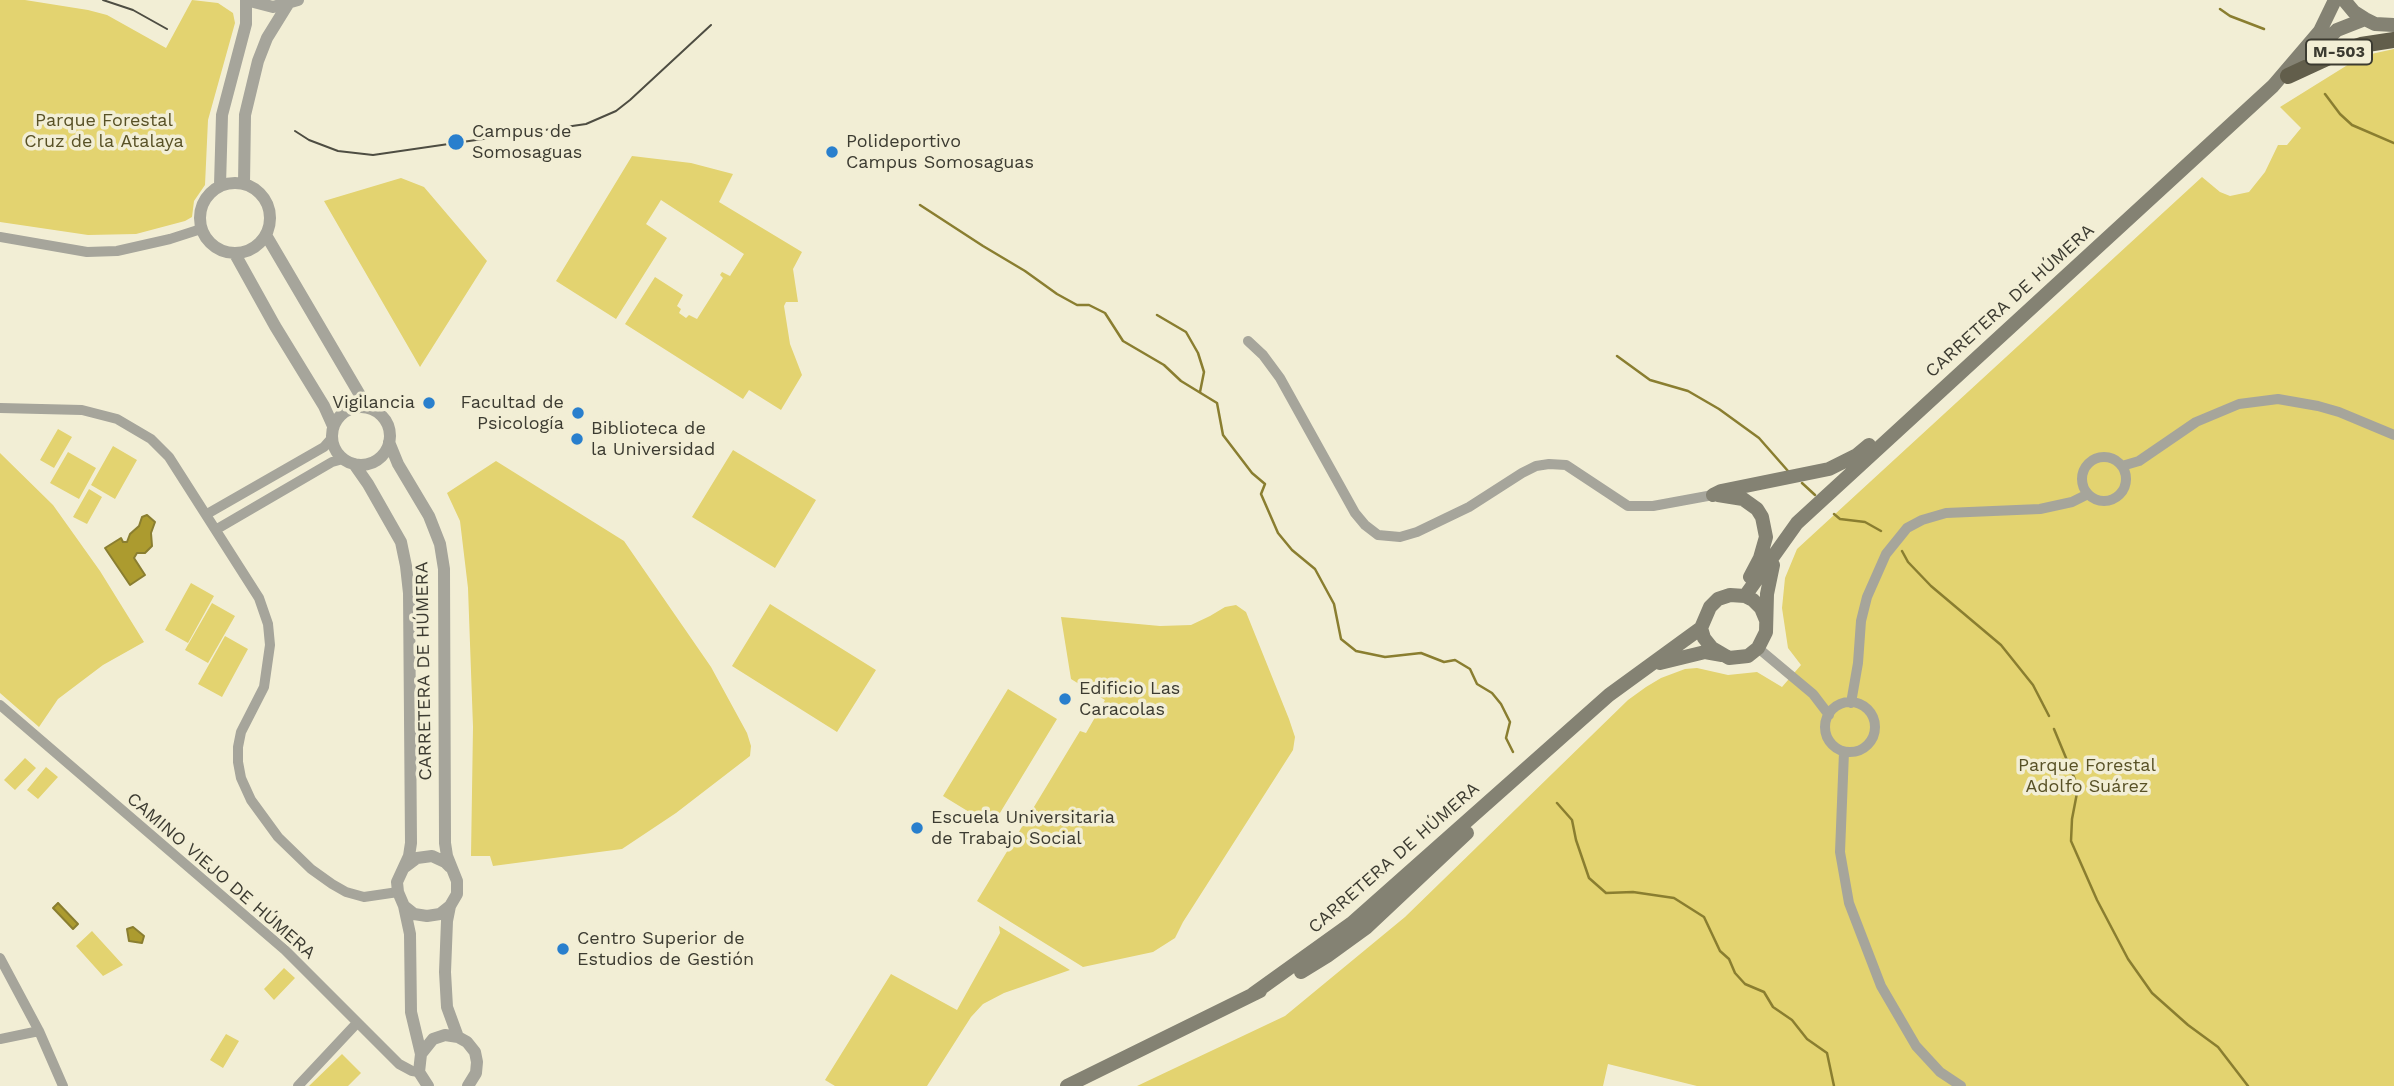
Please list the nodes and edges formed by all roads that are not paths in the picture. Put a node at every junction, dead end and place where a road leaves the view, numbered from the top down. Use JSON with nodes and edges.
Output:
{"nodes":[{"id":1,"x":246,"y":0,"type":"edge"},
{"id":2,"x":2335,"y":0,"type":"edge"},
{"id":3,"x":2344,"y":0,"type":"edge"},
{"id":4,"x":293,"y":2,"type":"edge"},
{"id":5,"x":2365,"y":19,"type":"junction"},
{"id":6,"x":2394,"y":25,"type":"edge"},
{"id":7,"x":2394,"y":40,"type":"edge"},
{"id":8,"x":2288,"y":76,"type":"junction"},
{"id":9,"x":2273,"y":86,"type":"junction"},
{"id":10,"x":244,"y":184,"type":"junction"},
{"id":11,"x":220,"y":185,"type":"junction"},
{"id":12,"x":201,"y":229,"type":"junction"},
{"id":13,"x":266,"y":235,"type":"junction"},
{"id":14,"x":0,"y":237,"type":"edge"},
{"id":15,"x":235,"y":254,"type":"junction"},
{"id":16,"x":1248,"y":341,"type":"dead end"},
{"id":17,"x":367,"y":407,"type":"junction"},
{"id":18,"x":0,"y":408,"type":"edge"},
{"id":19,"x":1908,"y":421,"type":"junction"},
{"id":20,"x":332,"y":432,"type":"junction"},
{"id":21,"x":2394,"y":435,"type":"edge"},
{"id":22,"x":389,"y":442,"type":"junction"},
{"id":23,"x":348,"y":462,"type":"junction"},
{"id":24,"x":2122,"y":467,"type":"junction"},
{"id":25,"x":2088,"y":494,"type":"junction"},
{"id":26,"x":1713,"y":495,"type":"junction"},
{"id":27,"x":207,"y":514,"type":"junction"},
{"id":28,"x":217,"y":529,"type":"junction"},
{"id":29,"x":1778,"y":547,"type":"junction"},
{"id":30,"x":1743,"y":596,"type":"junction"},
{"id":31,"x":1766,"y":620,"type":"junction"},
{"id":32,"x":1701,"y":628,"type":"junction"},
{"id":33,"x":1758,"y":648,"type":"junction"},
{"id":34,"x":1724,"y":656,"type":"junction"},
{"id":35,"x":1648,"y":666,"type":"junction"},
{"id":36,"x":1851,"y":703,"type":"junction"},
{"id":37,"x":0,"y":705,"type":"edge"},
{"id":38,"x":1829,"y":715,"type":"junction"},
{"id":39,"x":1844,"y":751,"type":"junction"},
{"id":40,"x":403,"y":868,"type":"junction"},
{"id":41,"x":453,"y":870,"type":"junction"},
{"id":42,"x":398,"y":892,"type":"junction"},
{"id":43,"x":404,"y":906,"type":"junction"},
{"id":44,"x":450,"y":906,"type":"junction"},
{"id":45,"x":0,"y":958,"type":"edge"},
{"id":46,"x":357,"y":1023,"type":"junction"},
{"id":47,"x":39,"y":1031,"type":"junction"},
{"id":48,"x":458,"y":1037,"type":"junction"},
{"id":49,"x":0,"y":1039,"type":"edge"},
{"id":50,"x":421,"y":1054,"type":"junction"},
{"id":51,"x":419,"y":1072,"type":"junction"},
{"id":52,"x":63,"y":1086,"type":"edge"},
{"id":53,"x":298,"y":1086,"type":"edge"},
{"id":54,"x":428,"y":1086,"type":"edge"},
{"id":55,"x":469,"y":1086,"type":"edge"},
{"id":56,"x":1067,"y":1086,"type":"edge"},
{"id":57,"x":1961,"y":1086,"type":"edge"}],
"edges":[{"from":1,"to":4,"type":"street"},
{"from":1,"to":11,"type":"street"},
{"from":2,"to":9,"type":"main road","name":"CARRETERA DE HÚMERA"},
{"from":3,"to":5,"type":"main road"},
{"from":4,"to":10,"type":"street"},
{"from":5,"to":6,"type":"main road"},
{"from":5,"to":8,"type":"main road","name":"CARRETERA DE HÚMERA"},
{"from":7,"to":8,"type":"highway","number":"M-503"},
{"from":8,"to":9,"type":"main road","name":"CARRETERA DE HÚMERA"},
{"from":9,"to":19,"type":"main road","name":"CARRETERA DE HÚMERA"},
{"from":10,"to":11,"type":"street"},
{"from":10,"to":13,"type":"street"},
{"from":11,"to":12,"type":"street"},
{"from":12,"to":14,"type":"street"},
{"from":12,"to":15,"type":"street"},
{"from":13,"to":15,"type":"street"},
{"from":13,"to":17,"type":"street"},
{"from":15,"to":20,"type":"street"},
{"from":16,"to":26,"type":"street"},
{"from":17,"to":20,"type":"street"},
{"from":17,"to":22,"type":"street"},
{"from":18,"to":27,"type":"street"},
{"from":19,"to":26,"type":"main road"},
{"from":19,"to":29,"type":"main road","name":"CARRETERA DE HÚMERA"},
{"from":20,"to":23,"type":"street"},
{"from":20,"to":27,"type":"street"},
{"from":21,"to":24,"type":"street"},
{"from":22,"to":23,"type":"street"},
{"from":22,"to":41,"type":"street","name":"CARRETERA DE HÚMERA"},
{"from":23,"to":28,"type":"street"},
{"from":23,"to":40,"type":"street","name":"CARRETERA DE HÚMERA"},
{"from":24,"to":25,"type":"street"},
{"from":24,"to":25,"type":"street"},
{"from":25,"to":36,"type":"street"},
{"from":26,"to":30,"type":"main road"},
{"from":27,"to":28,"type":"street"},
{"from":28,"to":42,"type":"street"},
{"from":29,"to":30,"type":"main road","name":"CARRETERA DE HÚMERA"},
{"from":29,"to":31,"type":"main road","name":"CARRETERA DE HÚMERA"},
{"from":30,"to":31,"type":"main road"},
{"from":30,"to":32,"type":"main road"},
{"from":31,"to":33,"type":"main road"},
{"from":32,"to":34,"type":"main road"},
{"from":32,"to":35,"type":"main road","name":"CARRETERA DE HÚMERA"},
{"from":33,"to":34,"type":"main road"},
{"from":33,"to":38,"type":"street"},
{"from":34,"to":35,"type":"main road","name":"CARRETERA DE HÚMERA"},
{"from":35,"to":56,"type":"main road","name":"CARRETERA DE HÚMERA"},
{"from":36,"to":38,"type":"street"},
{"from":36,"to":39,"type":"street"},
{"from":37,"to":46,"type":"street","name":"CAMINO VIEJO DE HÚMERA"},
{"from":38,"to":39,"type":"street"},
{"from":39,"to":57,"type":"street"},
{"from":40,"to":41,"type":"street"},
{"from":40,"to":42,"type":"street"},
{"from":41,"to":44,"type":"street"},
{"from":42,"to":43,"type":"street"},
{"from":43,"to":44,"type":"street"},
{"from":43,"to":50,"type":"street"},
{"from":44,"to":48,"type":"street"},
{"from":45,"to":47,"type":"street"},
{"from":46,"to":51,"type":"street","name":"CAMINO VIEJO DE HÚMERA"},
{"from":46,"to":53,"type":"street"},
{"from":47,"to":49,"type":"street"},
{"from":47,"to":52,"type":"street"},
{"from":48,"to":50,"type":"street"},
{"from":48,"to":55,"type":"street"},
{"from":50,"to":51,"type":"street"},
{"from":51,"to":54,"type":"street"}]}
